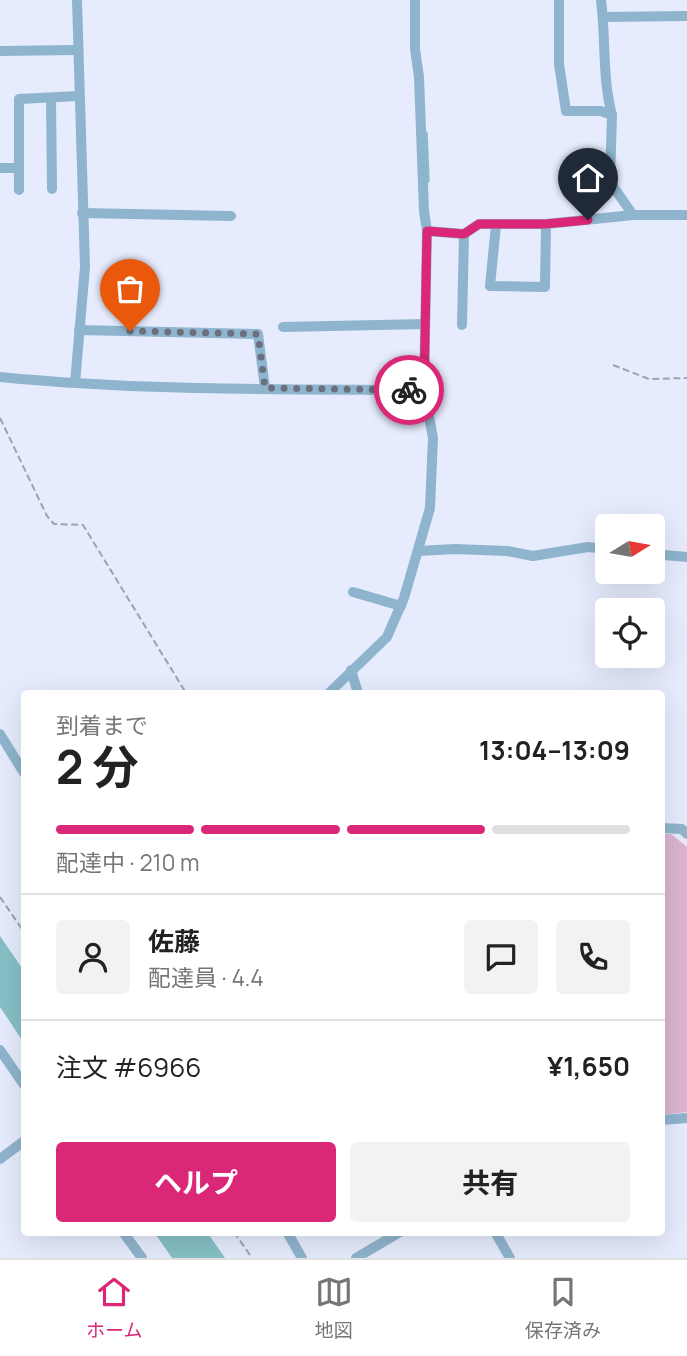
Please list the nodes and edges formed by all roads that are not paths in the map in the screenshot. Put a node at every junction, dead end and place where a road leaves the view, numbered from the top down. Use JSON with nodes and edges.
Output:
{"nodes":[{"id":1,"x":76,"y":0,"type":"edge"},
{"id":2,"x":415,"y":0,"type":"edge"},
{"id":3,"x":559,"y":0,"type":"edge"},
{"id":4,"x":601,"y":0,"type":"edge"},
{"id":5,"x":687,"y":16,"type":"edge"},
{"id":6,"x":603,"y":17,"type":"junction"},
{"id":7,"x":76,"y":50,"type":"junction"},
{"id":8,"x":0,"y":51,"type":"edge"},
{"id":9,"x":78,"y":96,"type":"junction"},
{"id":10,"x":51,"y":98,"type":"junction"},
{"id":11,"x":612,"y":115,"type":"junction"},
{"id":12,"x":0,"y":168,"type":"edge"},
{"id":13,"x":19,"y":168,"type":"junction"},
{"id":14,"x":52,"y":189,"type":"dead end"},
{"id":15,"x":19,"y":190,"type":"dead end"},
{"id":16,"x":82,"y":213,"type":"junction"},
{"id":17,"x":633,"y":215,"type":"junction"},
{"id":18,"x":687,"y":215,"type":"edge"},
{"id":19,"x":231,"y":216,"type":"dead end"},
{"id":20,"x":545,"y":224,"type":"junction"},
{"id":21,"x":496,"y":225,"type":"junction"},
{"id":22,"x":427,"y":231,"type":"junction"},
{"id":23,"x":464,"y":234,"type":"junction"},
{"id":24,"x":425,"y":324,"type":"junction"},
{"id":25,"x":462,"y":325,"type":"dead end"},
{"id":26,"x":283,"y":327,"type":"dead end"},
{"id":27,"x":79,"y":330,"type":"junction"},
{"id":28,"x":0,"y":377,"type":"edge"},
{"id":29,"x":75,"y":383,"type":"junction"},
{"id":30,"x":265,"y":388,"type":"junction"},
{"id":31,"x":424,"y":390,"type":"junction"},
{"id":32,"x":595,"y":548,"type":"edge"},
{"id":33,"x":418,"y":551,"type":"junction"},
{"id":34,"x":665,"y":555,"type":"edge"},
{"id":35,"x":687,"y":557,"type":"edge"},
{"id":36,"x":353,"y":592,"type":"dead end"},
{"id":37,"x":401,"y":606,"type":"junction"},
{"id":38,"x":351,"y":670,"type":"junction"},
{"id":39,"x":332,"y":690,"type":"edge"},
{"id":40,"x":357,"y":690,"type":"edge"},
{"id":41,"x":0,"y":734,"type":"edge"},
{"id":42,"x":21,"y":768,"type":"edge"},
{"id":43,"x":665,"y":828,"type":"edge"},
{"id":44,"x":687,"y":834,"type":"edge"},
{"id":45,"x":0,"y":1050,"type":"edge"},
{"id":46,"x":21,"y":1081,"type":"edge"},
{"id":47,"x":687,"y":1118,"type":"edge"},
{"id":48,"x":665,"y":1120,"type":"edge"},
{"id":49,"x":21,"y":1143,"type":"edge"},
{"id":50,"x":0,"y":1159,"type":"edge"},
{"id":51,"x":126,"y":1236,"type":"edge"},
{"id":52,"x":289,"y":1236,"type":"edge"},
{"id":53,"x":393,"y":1236,"type":"edge"},
{"id":54,"x":497,"y":1236,"type":"edge"},
{"id":55,"x":142,"y":1258,"type":"edge"},
{"id":56,"x":302,"y":1258,"type":"edge"},
{"id":57,"x":356,"y":1258,"type":"edge"},
{"id":58,"x":510,"y":1258,"type":"edge"}],
"edges":[{"from":1,"to":7,"type":"street"},
{"from":2,"to":22,"type":"street"},
{"from":3,"to":11,"type":"street"},
{"from":4,"to":6,"type":"street"},
{"from":5,"to":6,"type":"street"},
{"from":6,"to":11,"type":"street"},
{"from":7,"to":8,"type":"street"},
{"from":7,"to":9,"type":"street"},
{"from":9,"to":10,"type":"street"},
{"from":9,"to":16,"type":"street"},
{"from":10,"to":13,"type":"street"},
{"from":10,"to":14,"type":"street"},
{"from":11,"to":17,"type":"street"},
{"from":12,"to":13,"type":"street"},
{"from":13,"to":15,"type":"street"},
{"from":16,"to":19,"type":"street"},
{"from":16,"to":27,"type":"street"},
{"from":17,"to":18,"type":"street"},
{"from":17,"to":20,"type":"street"},
{"from":20,"to":21,"type":"street"},
{"from":20,"to":21,"type":"street"},
{"from":21,"to":23,"type":"street"},
{"from":22,"to":23,"type":"street"},
{"from":22,"to":24,"type":"street"},
{"from":23,"to":25,"type":"street"},
{"from":24,"to":26,"type":"street"},
{"from":24,"to":31,"type":"street"},
{"from":27,"to":29,"type":"street"},
{"from":27,"to":30,"type":"street"},
{"from":28,"to":29,"type":"street"},
{"from":29,"to":30,"type":"street"},
{"from":30,"to":31,"type":"street"},
{"from":31,"to":33,"type":"street"},
{"from":32,"to":33,"type":"street"},
{"from":33,"to":37,"type":"street"},
{"from":34,"to":35,"type":"street"},
{"from":36,"to":37,"type":"street"},
{"from":37,"to":38,"type":"street"},
{"from":38,"to":39,"type":"street"},
{"from":38,"to":40,"type":"street"},
{"from":41,"to":42,"type":"street"},
{"from":43,"to":44,"type":"street"},
{"from":45,"to":46,"type":"street"},
{"from":47,"to":48,"type":"street"},
{"from":49,"to":50,"type":"street"},
{"from":51,"to":55,"type":"street"},
{"from":52,"to":56,"type":"street"},
{"from":53,"to":57,"type":"street"},
{"from":54,"to":58,"type":"street"}]}
